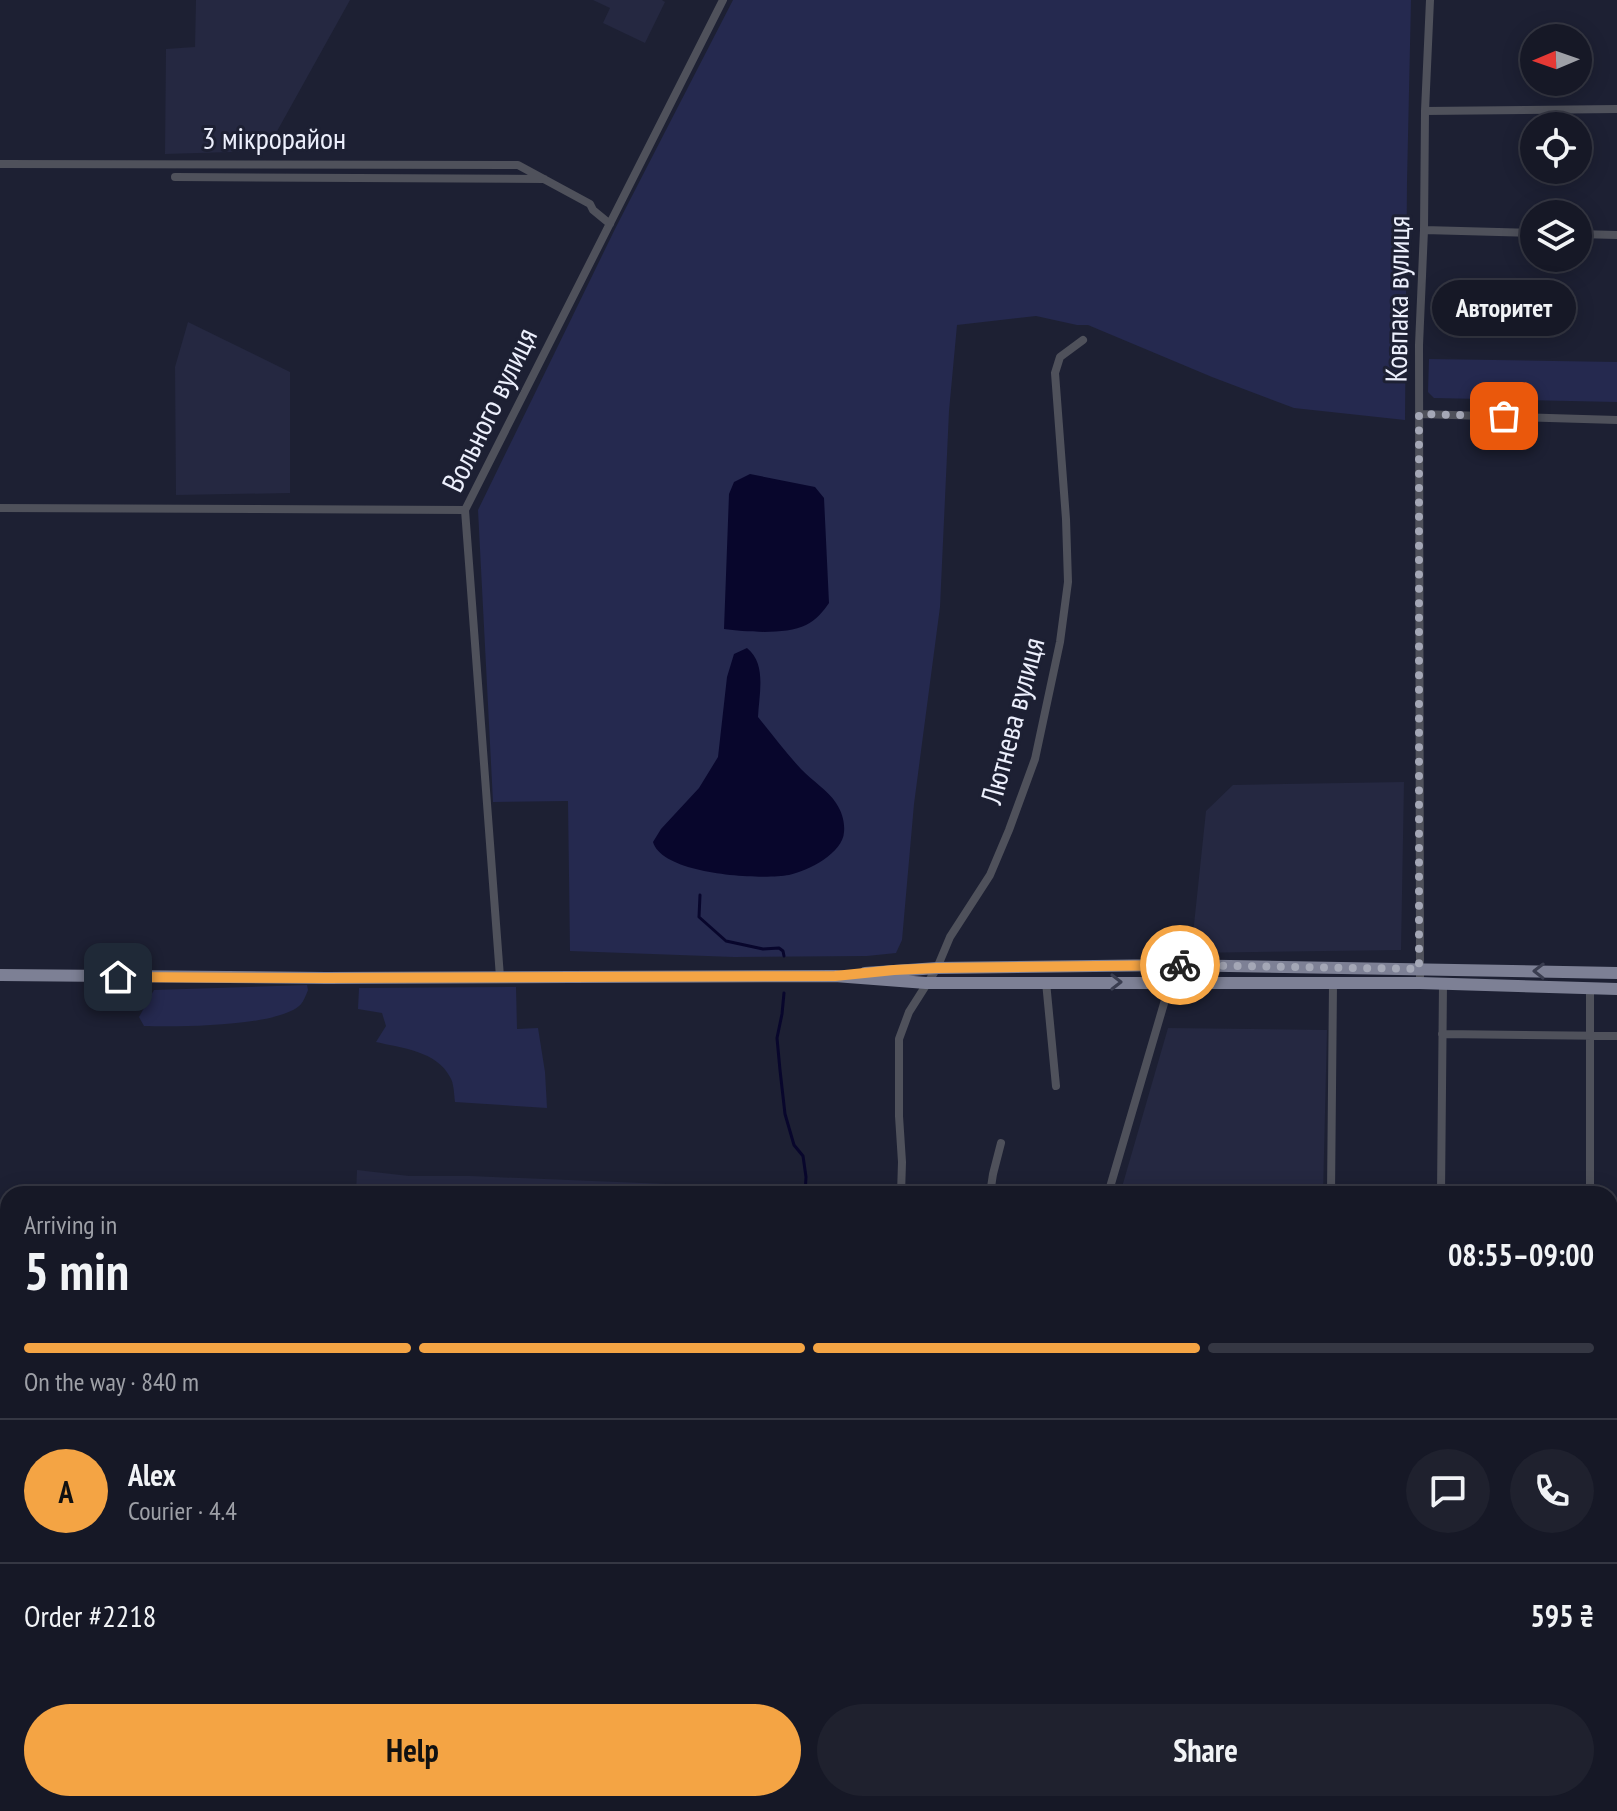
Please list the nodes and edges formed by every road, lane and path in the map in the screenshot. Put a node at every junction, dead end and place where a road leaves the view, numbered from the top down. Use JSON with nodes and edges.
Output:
{"nodes":[{"id":1,"x":723,"y":0,"type":"edge"},
{"id":2,"x":1430,"y":0,"type":"edge"},
{"id":3,"x":1617,"y":109,"type":"edge"},
{"id":4,"x":1425,"y":111,"type":"junction"},
{"id":5,"x":0,"y":164,"type":"edge"},
{"id":6,"x":175,"y":177,"type":"dead end"},
{"id":7,"x":545,"y":179,"type":"junction"},
{"id":8,"x":610,"y":224,"type":"junction"},
{"id":9,"x":1424,"y":230,"type":"junction"},
{"id":10,"x":1520,"y":233,"type":"edge"},
{"id":11,"x":1592,"y":234,"type":"edge"},
{"id":12,"x":1617,"y":235,"type":"edge"},
{"id":13,"x":1083,"y":340,"type":"dead end"},
{"id":14,"x":1419,"y":414,"type":"junction"},
{"id":15,"x":1617,"y":420,"type":"edge"},
{"id":16,"x":0,"y":508,"type":"edge"},
{"id":17,"x":465,"y":510,"type":"junction"},
{"id":18,"x":937,"y":968,"type":"junction"},
{"id":19,"x":1419,"y":969,"type":"junction"},
{"id":20,"x":1617,"y":973,"type":"edge"},
{"id":21,"x":0,"y":975,"type":"edge"},
{"id":22,"x":835,"y":976,"type":"junction"},
{"id":23,"x":500,"y":977,"type":"junction"},
{"id":24,"x":1046,"y":982,"type":"junction"},
{"id":25,"x":926,"y":983,"type":"junction"},
{"id":26,"x":1170,"y":983,"type":"junction"},
{"id":27,"x":1420,"y":983,"type":"junction"},
{"id":28,"x":1333,"y":984,"type":"junction"},
{"id":29,"x":1443,"y":984,"type":"junction"},
{"id":30,"x":1590,"y":989,"type":"junction"},
{"id":31,"x":1617,"y":989,"type":"edge"},
{"id":32,"x":1442,"y":1034,"type":"junction"},
{"id":33,"x":1590,"y":1035,"type":"junction"},
{"id":34,"x":1617,"y":1036,"type":"edge"},
{"id":35,"x":1056,"y":1086,"type":"dead end"},
{"id":36,"x":1001,"y":1143,"type":"dead end"},
{"id":37,"x":901,"y":1186,"type":"edge"},
{"id":38,"x":991,"y":1186,"type":"edge"},
{"id":39,"x":1110,"y":1186,"type":"edge"},
{"id":40,"x":1331,"y":1186,"type":"edge"},
{"id":41,"x":1441,"y":1186,"type":"edge"},
{"id":42,"x":1590,"y":1186,"type":"edge"}],
"edges":[{"from":1,"to":8,"type":"street","name":"Вольного вулиця"},
{"from":2,"to":4,"type":"street","name":"Ковпака вулиця"},
{"from":3,"to":4,"type":"street"},
{"from":4,"to":9,"type":"street","name":"Ковпака вулиця"},
{"from":5,"to":7,"type":"street","name":"3 мікрорайон"},
{"from":6,"to":7,"type":"street","name":"3 мікрорайон"},
{"from":7,"to":8,"type":"street","name":"3 мікрорайон"},
{"from":8,"to":17,"type":"street","name":"Вольного вулиця"},
{"from":9,"to":10,"type":"street"},
{"from":9,"to":14,"type":"street","name":"Ковпака вулиця"},
{"from":11,"to":12,"type":"street"},
{"from":13,"to":18,"type":"street","name":"Лютнева вулиця"},
{"from":14,"to":15,"type":"street"},
{"from":14,"to":19,"type":"street","name":"Ковпака вулиця"},
{"from":16,"to":17,"type":"street"},
{"from":17,"to":23,"type":"street","name":"Вольного вулиця"},
{"from":18,"to":19,"type":"main road"},
{"from":18,"to":22,"type":"main road"},
{"from":18,"to":25,"type":"street","name":"Лютнева вулиця"},
{"from":20,"to":19,"type":"main road","one_way":true},
{"from":19,"to":27,"type":"street","name":"Ковпака вулиця"},
{"from":21,"to":23,"type":"main road"},
{"from":22,"to":23,"type":"main road"},
{"from":22,"to":25,"type":"main road"},
{"from":24,"to":25,"type":"main road"},
{"from":24,"to":26,"type":"main road","one_way":true},
{"from":24,"to":35,"type":"street"},
{"from":25,"to":37,"type":"street","name":"Лютнева вулиця"},
{"from":26,"to":28,"type":"main road"},
{"from":26,"to":39,"type":"street"},
{"from":27,"to":28,"type":"main road"},
{"from":27,"to":29,"type":"main road"},
{"from":28,"to":40,"type":"street"},
{"from":29,"to":30,"type":"main road"},
{"from":29,"to":32,"type":"street"},
{"from":30,"to":31,"type":"main road"},
{"from":30,"to":33,"type":"street"},
{"from":32,"to":33,"type":"street"},
{"from":32,"to":41,"type":"street"},
{"from":33,"to":34,"type":"street"},
{"from":33,"to":42,"type":"street"},
{"from":36,"to":38,"type":"street"}]}
